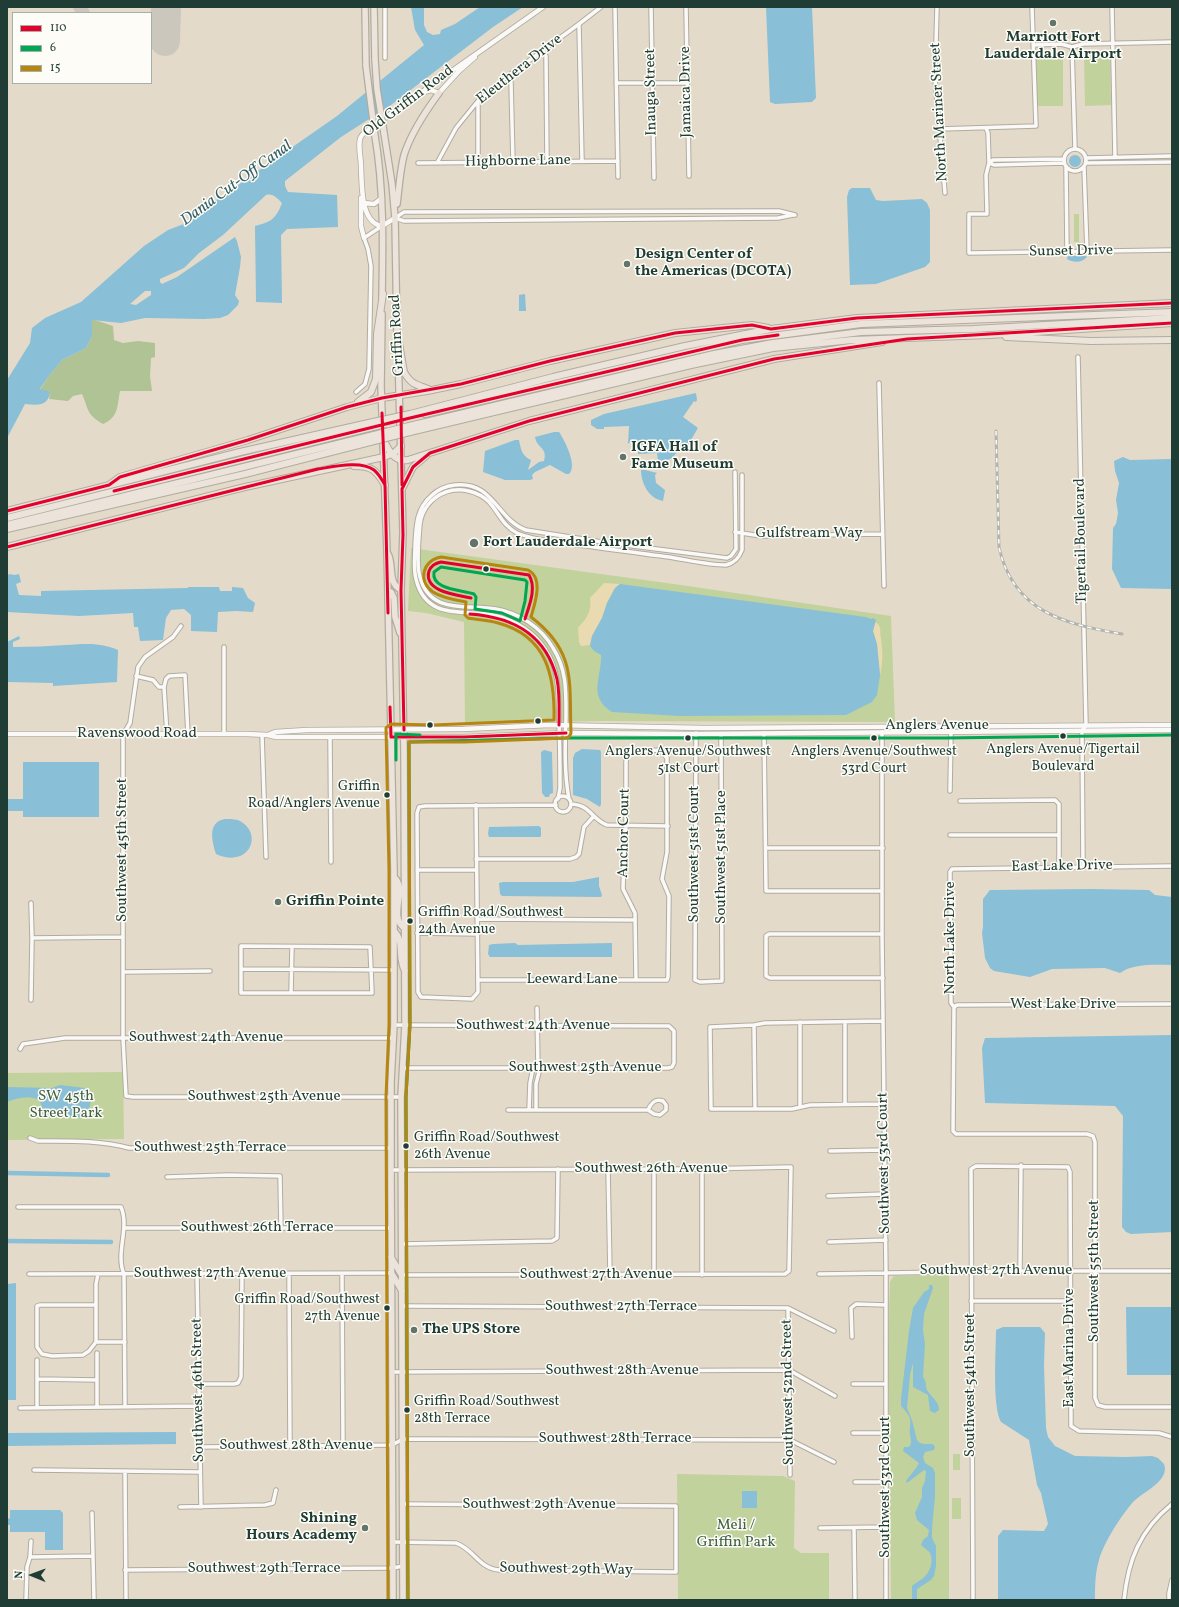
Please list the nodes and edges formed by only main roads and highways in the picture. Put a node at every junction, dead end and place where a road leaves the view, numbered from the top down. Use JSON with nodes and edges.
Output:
{"nodes":[{"id":1,"x":365,"y":7,"type":"edge"},
{"id":2,"x":374,"y":7,"type":"edge"},
{"id":3,"x":439,"y":93,"type":"road end"},
{"id":4,"x":395,"y":218,"type":"junction"},
{"id":5,"x":382,"y":294,"type":"junction"},
{"id":6,"x":1172,"y":303,"type":"edge"},
{"id":7,"x":1172,"y":312,"type":"edge"},
{"id":8,"x":1172,"y":318,"type":"edge"},
{"id":9,"x":1081,"y":323,"type":"junction"},
{"id":10,"x":1172,"y":323,"type":"edge"},
{"id":11,"x":1128,"y":326,"type":"junction"},
{"id":12,"x":771,"y":328,"type":"junction"},
{"id":13,"x":397,"y":332,"type":"junction"},
{"id":14,"x":990,"y":335,"type":"junction"},
{"id":15,"x":907,"y":338,"type":"junction"},
{"id":16,"x":1172,"y":340,"type":"edge"},
{"id":17,"x":430,"y":390,"type":"junction"},
{"id":18,"x":401,"y":395,"type":"junction"},
{"id":19,"x":382,"y":398,"type":"junction"},
{"id":20,"x":354,"y":405,"type":"junction"},
{"id":21,"x":410,"y":416,"type":"junction"},
{"id":22,"x":373,"y":425,"type":"junction"},
{"id":23,"x":410,"y":429,"type":"junction"},
{"id":24,"x":374,"y":438,"type":"junction"},
{"id":25,"x":383,"y":439,"type":"junction"},
{"id":26,"x":401,"y":446,"type":"junction"},
{"id":27,"x":430,"y":453,"type":"junction"},
{"id":28,"x":391,"y":454,"type":"junction"},
{"id":29,"x":384,"y":457,"type":"junction"},
{"id":30,"x":402,"y":461,"type":"junction"},
{"id":31,"x":340,"y":465,"type":"junction"},
{"id":32,"x":109,"y":484,"type":"junction"},
{"id":33,"x":385,"y":485,"type":"junction"},
{"id":34,"x":402,"y":489,"type":"junction"},
{"id":35,"x":7,"y":511,"type":"edge"},
{"id":36,"x":7,"y":518,"type":"edge"},
{"id":37,"x":7,"y":525,"type":"edge"},
{"id":38,"x":7,"y":529,"type":"edge"},
{"id":39,"x":7,"y":547,"type":"edge"},
{"id":40,"x":387,"y":552,"type":"junction"},
{"id":41,"x":401,"y":590,"type":"junction"},
{"id":42,"x":388,"y":591,"type":"junction"},
{"id":43,"x":402,"y":641,"type":"junction"},
{"id":44,"x":394,"y":877,"type":"junction"},
{"id":45,"x":404,"y":928,"type":"junction"},
{"id":46,"x":394,"y":931,"type":"junction"},
{"id":47,"x":405,"y":971,"type":"junction"},
{"id":48,"x":391,"y":1257,"type":"junction"},
{"id":49,"x":391,"y":1273,"type":"junction"},
{"id":50,"x":402,"y":1275,"type":"junction"},
{"id":51,"x":402,"y":1291,"type":"junction"},
{"id":52,"x":393,"y":1600,"type":"edge"},
{"id":53,"x":403,"y":1600,"type":"edge"}],
"edges":[{"from":1,"to":5,"type":"main road","name":"Griffin Road","bridge":true},
{"from":2,"to":4,"type":"main road","name":"Griffin Road","bridge":true},
{"from":3,"to":4,"type":"main road"},
{"from":4,"to":13,"type":"main road","name":"Griffin Road"},
{"from":5,"to":19,"type":"main road","name":"Griffin Road"},
{"from":5,"to":20,"type":"highway"},
{"from":6,"to":12,"type":"highway"},
{"from":7,"to":21,"type":"highway"},
{"from":8,"to":9,"type":"highway"},
{"from":9,"to":11,"type":"highway"},
{"from":9,"to":23,"type":"highway"},
{"from":10,"to":11,"type":"highway"},
{"from":11,"to":14,"type":"highway"},
{"from":12,"to":17,"type":"highway"},
{"from":12,"to":21,"type":"highway"},
{"from":13,"to":17,"type":"highway"},
{"from":13,"to":18,"type":"main road","name":"Griffin Road"},
{"from":14,"to":15,"type":"highway"},
{"from":14,"to":16,"type":"highway"},
{"from":15,"to":23,"type":"highway"},
{"from":15,"to":27,"type":"highway"},
{"from":17,"to":18,"type":"highway"},
{"from":18,"to":19,"type":"highway"},
{"from":18,"to":26,"type":"main road","name":"Griffin Road"},
{"from":19,"to":20,"type":"highway"},
{"from":19,"to":25,"type":"main road","name":"Griffin Road"},
{"from":20,"to":32,"type":"highway"},
{"from":21,"to":22,"type":"highway","bridge":true},
{"from":22,"to":32,"type":"highway"},
{"from":22,"to":36,"type":"highway"},
{"from":23,"to":24,"type":"highway","bridge":true},
{"from":24,"to":37,"type":"highway"},
{"from":24,"to":38,"type":"highway"},
{"from":25,"to":28,"type":"highway"},
{"from":25,"to":29,"type":"main road","name":"Griffin Road"},
{"from":26,"to":28,"type":"highway"},
{"from":26,"to":30,"type":"main road","name":"Griffin Road"},
{"from":27,"to":30,"type":"highway"},
{"from":27,"to":34,"type":"highway"},
{"from":28,"to":29,"type":"highway"},
{"from":28,"to":30,"type":"highway"},
{"from":29,"to":31,"type":"highway"},
{"from":29,"to":33,"type":"main road","name":"Griffin Road"},
{"from":30,"to":34,"type":"main road","name":"Griffin Road"},
{"from":31,"to":33,"type":"highway"},
{"from":31,"to":39,"type":"highway"},
{"from":32,"to":35,"type":"highway"},
{"from":33,"to":40,"type":"main road","name":"Griffin Road"},
{"from":34,"to":41,"type":"main road","name":"Griffin Road"},
{"from":40,"to":41,"type":"main road"},
{"from":40,"to":42,"type":"main road","name":"Griffin Road"},
{"from":41,"to":43,"type":"main road","name":"Griffin Road"},
{"from":42,"to":43,"type":"main road"},
{"from":42,"to":44,"type":"main road","name":"Griffin Road"},
{"from":43,"to":45,"type":"main road","name":"Griffin Road"},
{"from":44,"to":45,"type":"main road"},
{"from":44,"to":46,"type":"main road","name":"Griffin Road"},
{"from":45,"to":47,"type":"main road","name":"Griffin Road"},
{"from":46,"to":47,"type":"main road"},
{"from":46,"to":48,"type":"main road","name":"Griffin Road"},
{"from":47,"to":50,"type":"main road","name":"Griffin Road"},
{"from":48,"to":49,"type":"main road","name":"Griffin Road"},
{"from":48,"to":50,"type":"main road"},
{"from":49,"to":51,"type":"main road"},
{"from":49,"to":52,"type":"main road","name":"Griffin Road"},
{"from":50,"to":51,"type":"main road","name":"Griffin Road"},
{"from":51,"to":53,"type":"main road","name":"Griffin Road"}]}
